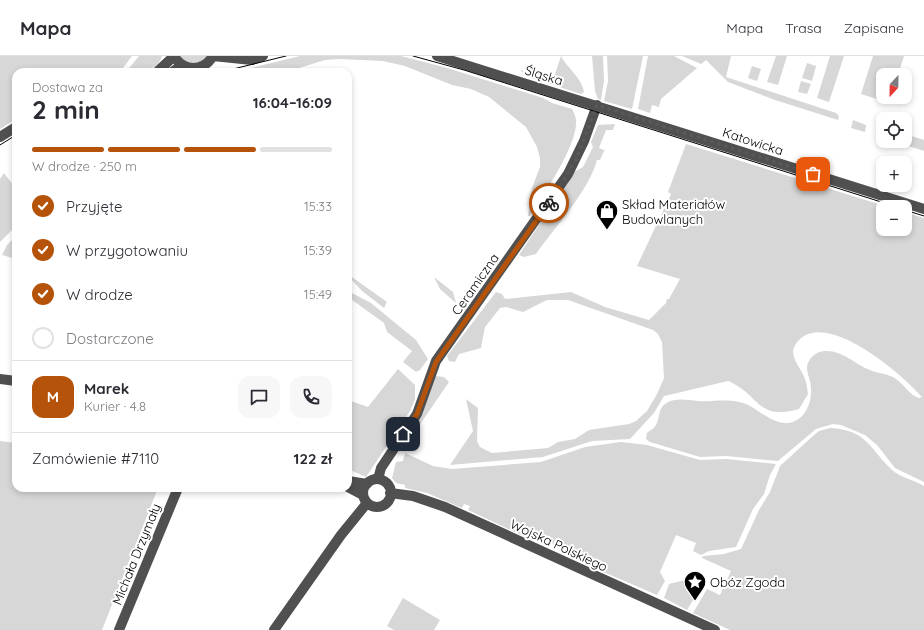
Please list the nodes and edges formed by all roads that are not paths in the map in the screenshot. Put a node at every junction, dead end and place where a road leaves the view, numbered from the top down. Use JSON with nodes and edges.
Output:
{"nodes":[{"id":1,"x":174,"y":56,"type":"edge"},
{"id":2,"x":213,"y":56,"type":"edge"},
{"id":3,"x":262,"y":56,"type":"edge"},
{"id":4,"x":437,"y":56,"type":"edge"},
{"id":5,"x":182,"y":66,"type":"junction"},
{"id":6,"x":161,"y":68,"type":"edge"},
{"id":7,"x":179,"y":68,"type":"edge"},
{"id":8,"x":190,"y":68,"type":"edge"},
{"id":9,"x":200,"y":68,"type":"edge"},
{"id":10,"x":597,"y":105,"type":"junction"},
{"id":11,"x":12,"y":130,"type":"edge"},
{"id":12,"x":0,"y":137,"type":"edge"},
{"id":13,"x":924,"y":209,"type":"edge"},
{"id":14,"x":0,"y":378,"type":"edge"},
{"id":15,"x":12,"y":380,"type":"edge"},
{"id":16,"x":378,"y":479,"type":"junction"},
{"id":17,"x":352,"y":482,"type":"edge"},
{"id":18,"x":367,"y":484,"type":"junction"},
{"id":19,"x":352,"y":490,"type":"edge"},
{"id":20,"x":176,"y":492,"type":"edge"},
{"id":21,"x":390,"y":493,"type":"junction"},
{"id":22,"x":365,"y":499,"type":"junction"},
{"id":23,"x":119,"y":630,"type":"edge"},
{"id":24,"x":274,"y":630,"type":"edge"},
{"id":25,"x":714,"y":630,"type":"edge"}],
"edges":[{"from":1,"to":5,"type":"street"},
{"from":1,"to":6,"type":"street"},
{"from":2,"to":3,"type":"street"},
{"from":2,"to":9,"type":"street"},
{"from":4,"to":10,"type":"street","name":"Śląska"},
{"from":5,"to":7,"type":"street"},
{"from":5,"to":8,"type":"street"},
{"from":10,"to":13,"type":"street","name":"Katowicka"},
{"from":10,"to":16,"type":"street","name":"Ceramiczna"},
{"from":11,"to":12,"type":"street"},
{"from":14,"to":15,"type":"street"},
{"from":16,"to":18,"type":"street"},
{"from":16,"to":21,"type":"street"},
{"from":17,"to":18,"type":"street"},
{"from":18,"to":22,"type":"street"},
{"from":19,"to":22,"type":"street"},
{"from":20,"to":23,"type":"street","name":"Michała Drzymały"},
{"from":21,"to":22,"type":"street"},
{"from":21,"to":25,"type":"street","name":"Wojska Polskiego"},
{"from":22,"to":24,"type":"street"}]}
